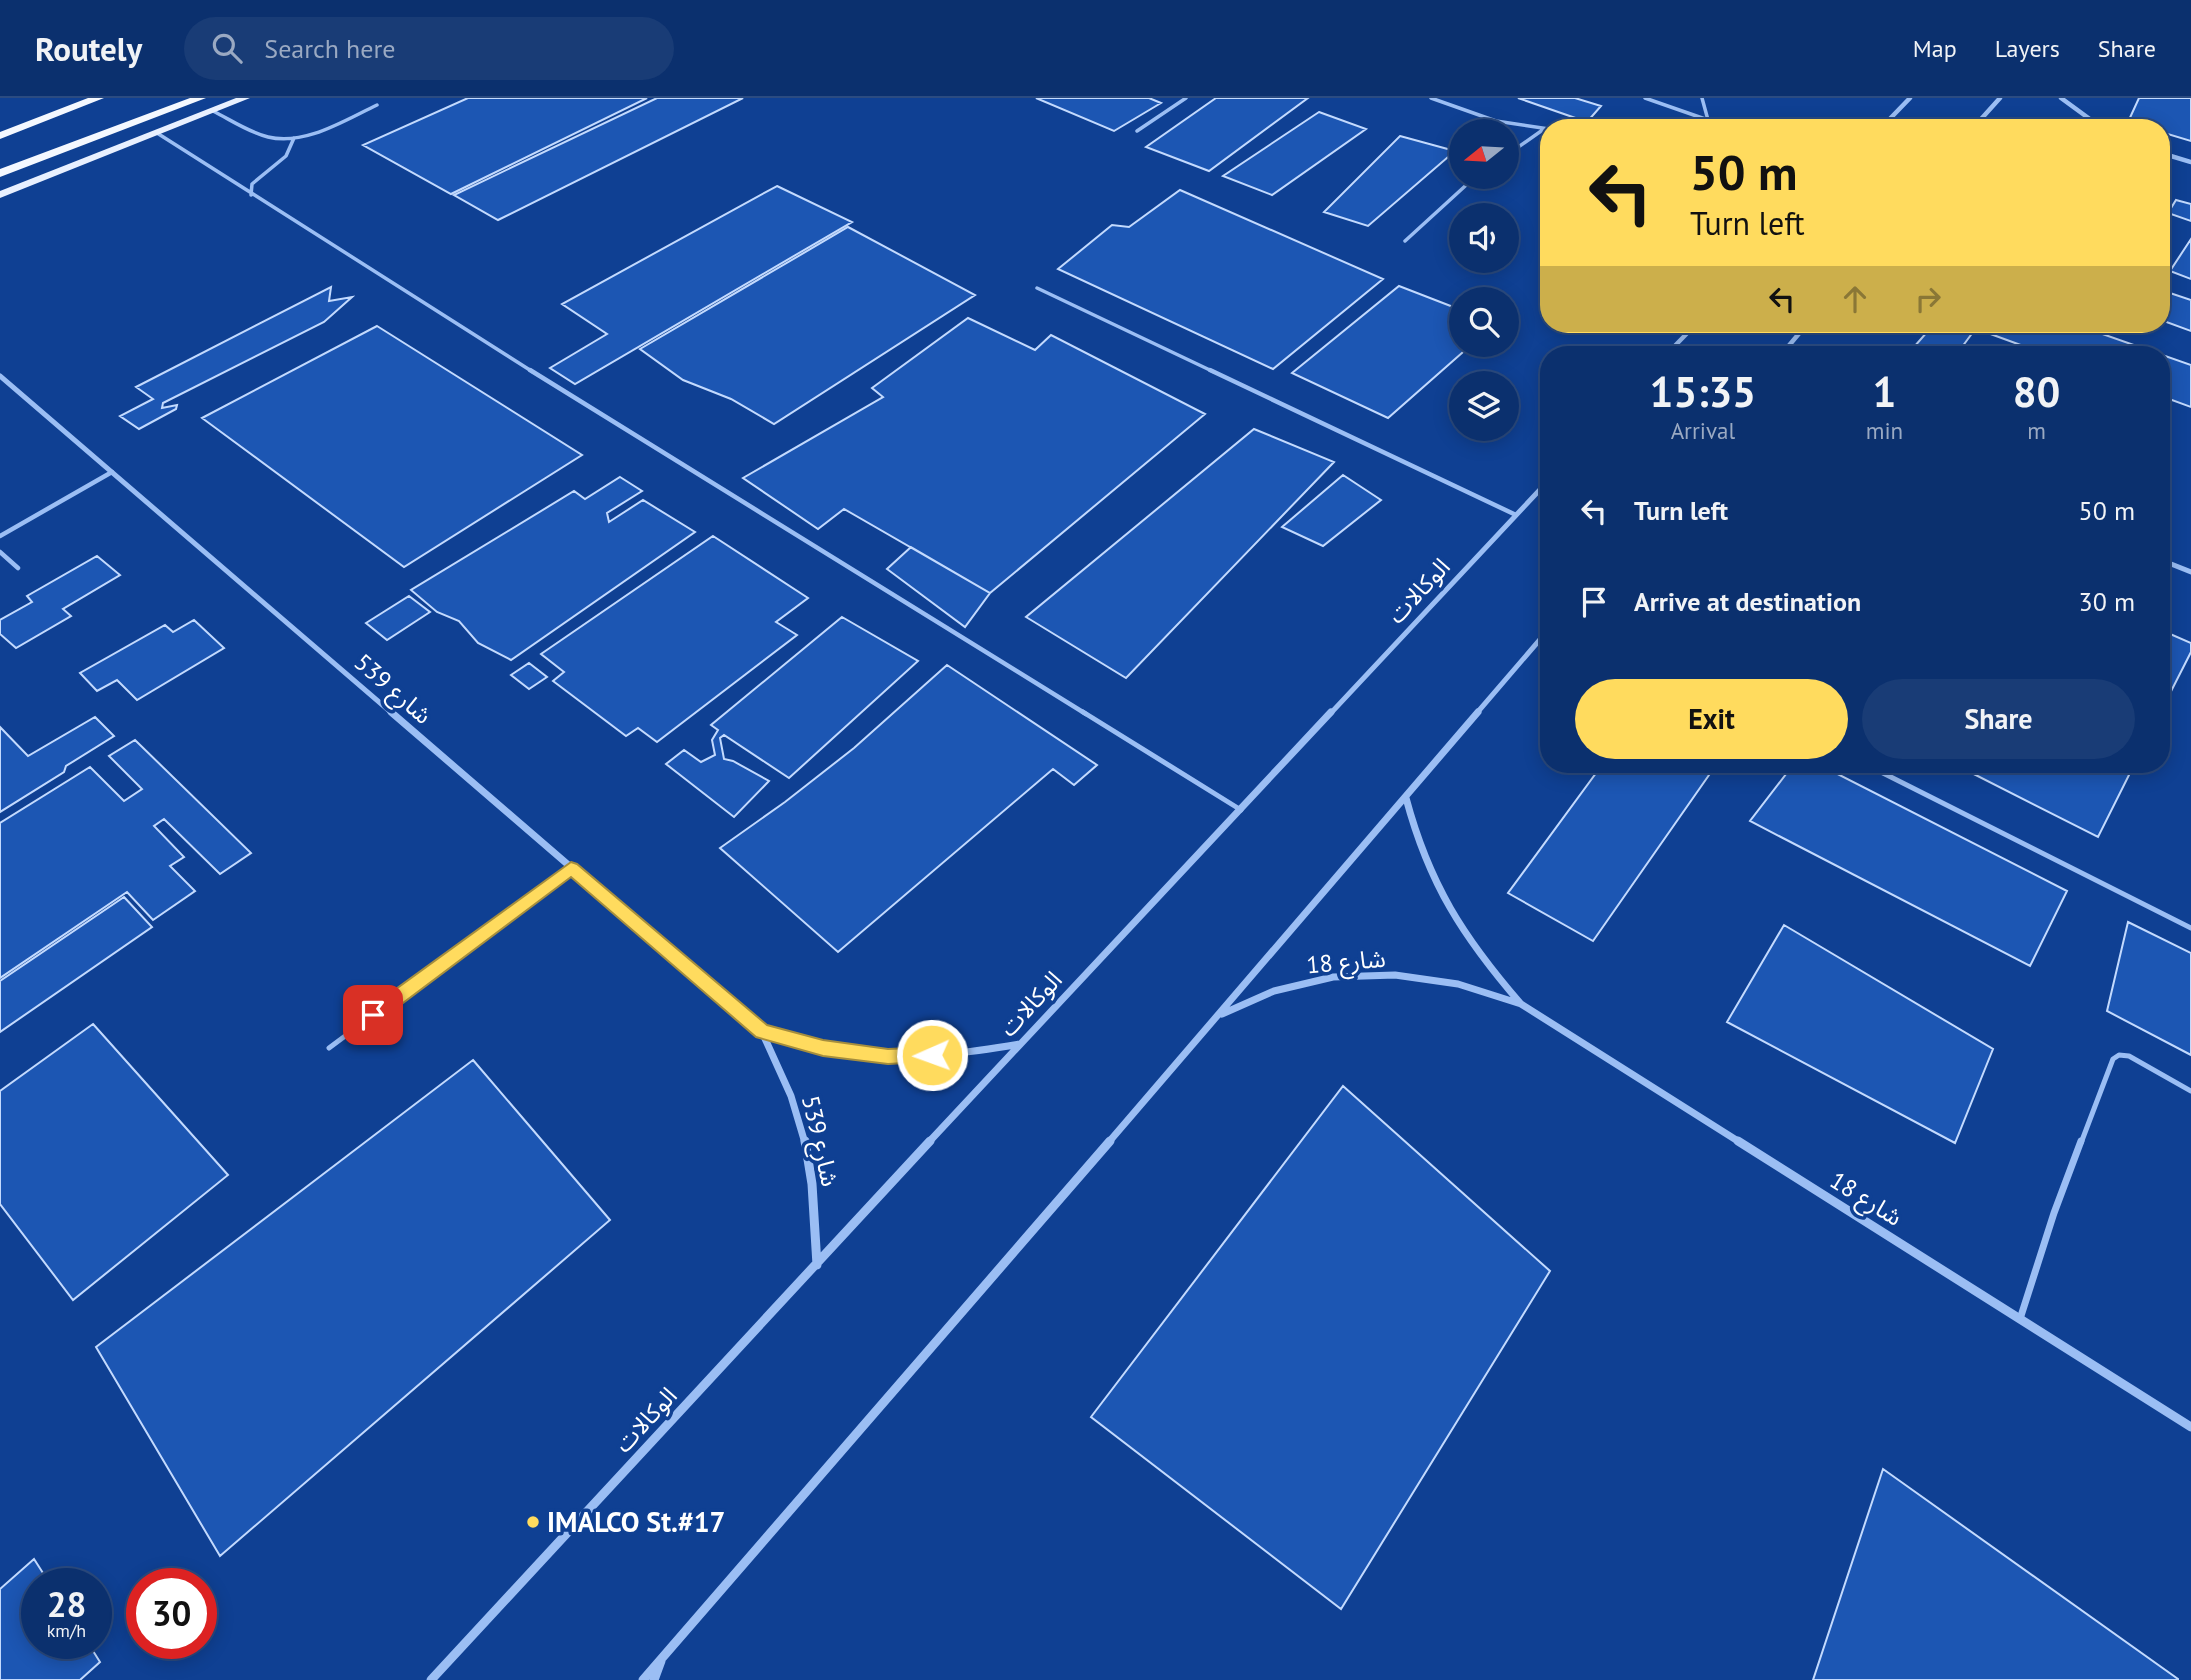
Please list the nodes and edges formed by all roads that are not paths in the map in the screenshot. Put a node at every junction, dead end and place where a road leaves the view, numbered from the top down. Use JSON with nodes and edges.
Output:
{"nodes":[{"id":1,"x":98,"y":98,"type":"edge"},
{"id":2,"x":200,"y":98,"type":"edge"},
{"id":3,"x":245,"y":98,"type":"edge"},
{"id":4,"x":1186,"y":98,"type":"edge"},
{"id":5,"x":1431,"y":98,"type":"edge"},
{"id":6,"x":1645,"y":98,"type":"edge"},
{"id":7,"x":1702,"y":98,"type":"edge"},
{"id":8,"x":1910,"y":98,"type":"edge"},
{"id":9,"x":2000,"y":98,"type":"edge"},
{"id":10,"x":2061,"y":98,"type":"edge"},
{"id":11,"x":377,"y":105,"type":"dead end"},
{"id":12,"x":213,"y":111,"type":"junction"},
{"id":13,"x":1705,"y":119,"type":"edge"},
{"id":14,"x":1708,"y":119,"type":"edge"},
{"id":15,"x":1890,"y":119,"type":"edge"},
{"id":16,"x":1981,"y":119,"type":"edge"},
{"id":17,"x":2090,"y":119,"type":"edge"},
{"id":18,"x":1540,"y":128,"type":"edge"},
{"id":19,"x":1137,"y":131,"type":"dead end"},
{"id":20,"x":157,"y":133,"type":"junction"},
{"id":21,"x":1540,"y":134,"type":"edge"},
{"id":22,"x":0,"y":136,"type":"edge"},
{"id":23,"x":294,"y":138,"type":"junction"},
{"id":24,"x":1519,"y":147,"type":"edge"},
{"id":25,"x":2170,"y":156,"type":"edge"},
{"id":26,"x":2191,"y":162,"type":"edge"},
{"id":27,"x":0,"y":173,"type":"edge"},
{"id":28,"x":1462,"y":189,"type":"edge"},
{"id":29,"x":0,"y":195,"type":"edge"},
{"id":30,"x":251,"y":195,"type":"junction"},
{"id":31,"x":1405,"y":241,"type":"dead end"},
{"id":32,"x":1037,"y":288,"type":"dead end"},
{"id":33,"x":1688,"y":333,"type":"edge"},
{"id":34,"x":1800,"y":333,"type":"edge"},
{"id":35,"x":1791,"y":344,"type":"edge"},
{"id":36,"x":1675,"y":346,"type":"edge"},
{"id":37,"x":0,"y":376,"type":"edge"},
{"id":38,"x":112,"y":472,"type":"junction"},
{"id":39,"x":1540,"y":490,"type":"edge"},
{"id":40,"x":1516,"y":515,"type":"junction"},
{"id":41,"x":0,"y":536,"type":"edge"},
{"id":42,"x":0,"y":552,"type":"edge"},
{"id":43,"x":2170,"y":564,"type":"edge"},
{"id":44,"x":18,"y":568,"type":"dead end"},
{"id":45,"x":2191,"y":572,"type":"edge"},
{"id":46,"x":1540,"y":640,"type":"edge"},
{"id":47,"x":1883,"y":773,"type":"edge"},
{"id":48,"x":1406,"y":798,"type":"junction"},
{"id":49,"x":1241,"y":810,"type":"junction"},
{"id":50,"x":571,"y":868,"type":"junction"},
{"id":51,"x":2191,"y":928,"type":"edge"},
{"id":52,"x":1521,"y":1004,"type":"junction"},
{"id":53,"x":1219,"y":1016,"type":"junction"},
{"id":54,"x":762,"y":1032,"type":"junction"},
{"id":55,"x":1020,"y":1044,"type":"junction"},
{"id":56,"x":329,"y":1048,"type":"dead end"},
{"id":57,"x":2191,"y":1091,"type":"edge"},
{"id":58,"x":817,"y":1265,"type":"junction"},
{"id":59,"x":2020,"y":1319,"type":"junction"},
{"id":60,"x":2191,"y":1427,"type":"edge"},
{"id":61,"x":663,"y":1657,"type":"junction"},
{"id":62,"x":431,"y":1680,"type":"edge"},
{"id":63,"x":643,"y":1680,"type":"edge"},
{"id":64,"x":654,"y":1680,"type":"edge"}],
"edges":[{"from":1,"to":22,"type":"highway"},
{"from":2,"to":27,"type":"highway"},
{"from":3,"to":12,"type":"main road"},
{"from":4,"to":19,"type":"lane"},
{"from":5,"to":18,"type":"lane"},
{"from":6,"to":13,"type":"lane"},
{"from":7,"to":14,"type":"lane"},
{"from":8,"to":15,"type":"street"},
{"from":9,"to":16,"type":"street"},
{"from":10,"to":17,"type":"street"},
{"from":11,"to":23,"type":"lane"},
{"from":12,"to":20,"type":"main road"},
{"from":12,"to":23,"type":"lane"},
{"from":20,"to":29,"type":"main road"},
{"from":20,"to":30,"type":"lane"},
{"from":21,"to":24,"type":"lane"},
{"from":23,"to":30,"type":"lane"},
{"from":25,"to":26,"type":"street"},
{"from":28,"to":31,"type":"lane"},
{"from":30,"to":49,"type":"lane"},
{"from":32,"to":40,"type":"lane"},
{"from":33,"to":36,"type":"street"},
{"from":34,"to":35,"type":"street"},
{"from":37,"to":38,"type":"street","name":"شارع 539"},
{"from":38,"to":41,"type":"lane"},
{"from":38,"to":50,"type":"street","name":"شارع 539"},
{"from":39,"to":40,"type":"street","name":"الوكالات"},
{"from":40,"to":49,"type":"street","name":"الوكالات"},
{"from":42,"to":44,"type":"lane"},
{"from":43,"to":45,"type":"street"},
{"from":46,"to":48,"type":"street"},
{"from":47,"to":51,"type":"lane"},
{"from":48,"to":52,"type":"street","name":"شارع 18"},
{"from":48,"to":53,"type":"street"},
{"from":49,"to":55,"type":"street","name":"الوكالات"},
{"from":50,"to":54,"type":"street","name":"شارع 539"},
{"from":50,"to":56,"type":"lane"},
{"from":52,"to":53,"type":"street","name":"شارع 18"},
{"from":52,"to":59,"type":"street","name":"شارع 18"},
{"from":53,"to":61,"type":"street"},
{"from":54,"to":55,"type":"street","name":"شارع 539"},
{"from":54,"to":58,"type":"street","name":"شارع 539"},
{"from":55,"to":58,"type":"street","name":"الوكالات"},
{"from":57,"to":59,"type":"lane"},
{"from":58,"to":62,"type":"street","name":"الوكالات"},
{"from":59,"to":60,"type":"street","name":"شارع 18"},
{"from":61,"to":63,"type":"street"},
{"from":61,"to":64,"type":"street"}]}
